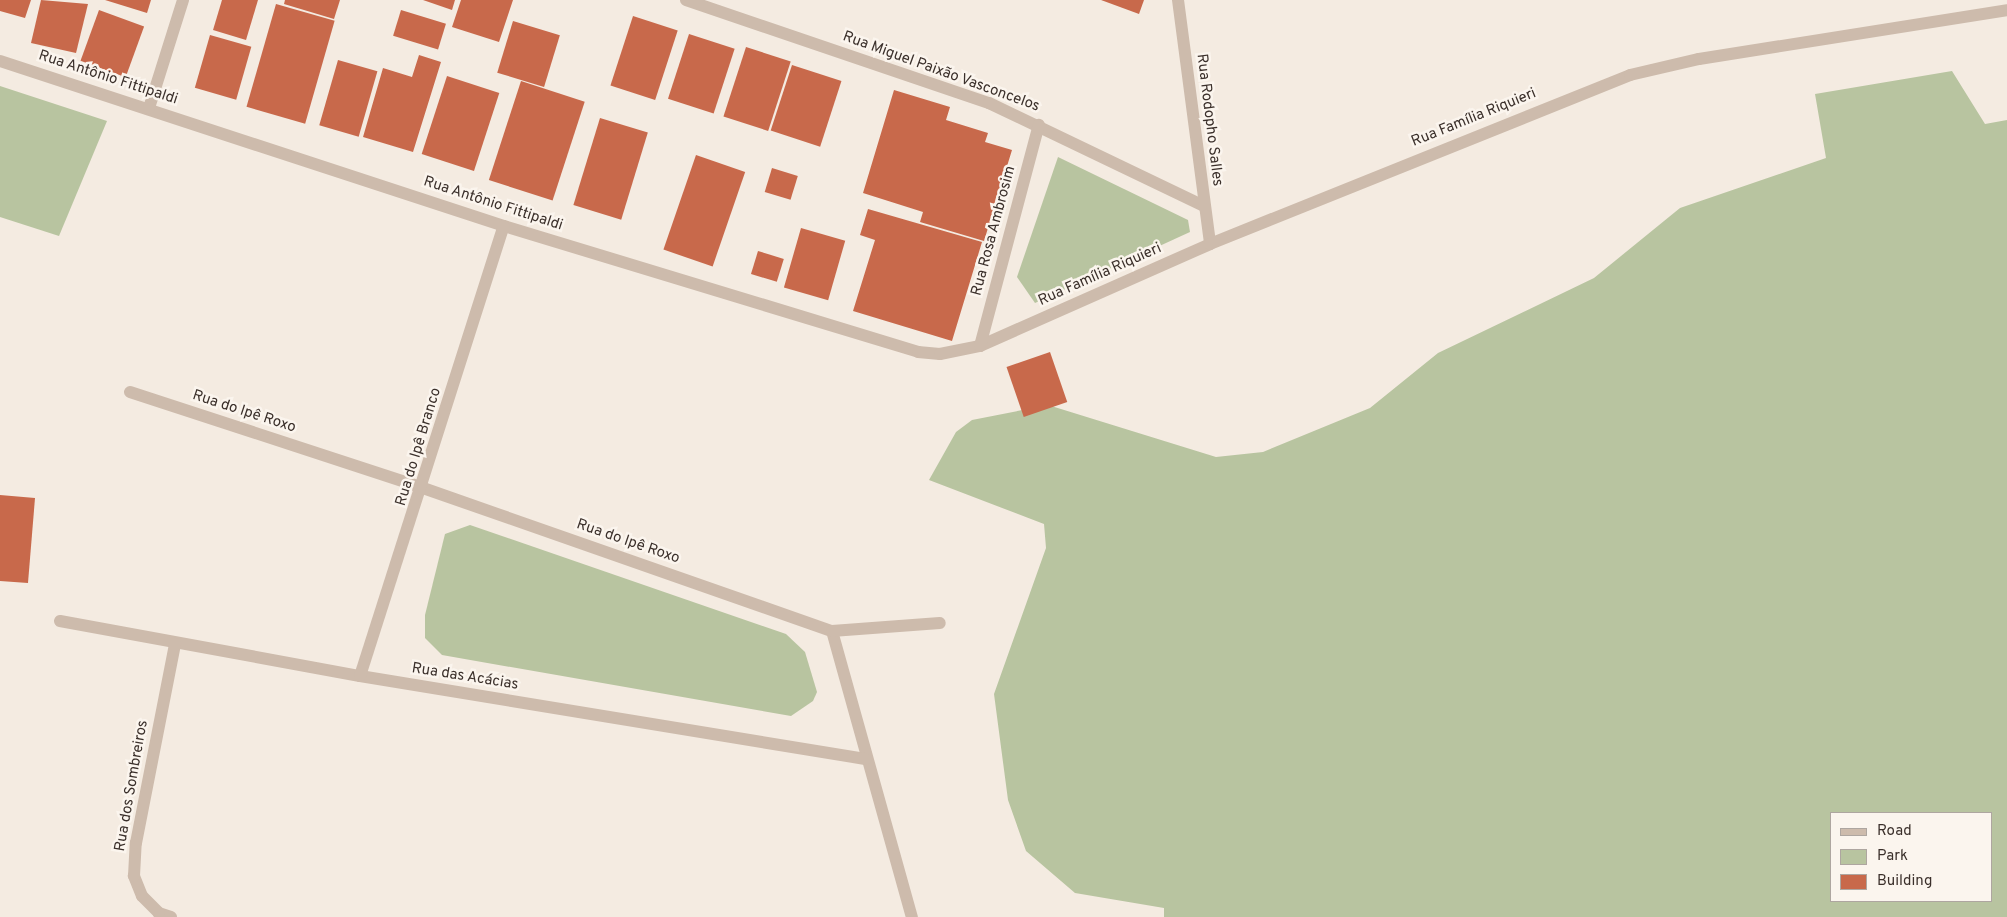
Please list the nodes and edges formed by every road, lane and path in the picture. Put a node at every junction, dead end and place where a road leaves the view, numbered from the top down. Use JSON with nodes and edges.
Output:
{"nodes":[{"id":1,"x":183,"y":0,"type":"edge"},
{"id":2,"x":686,"y":0,"type":"edge"},
{"id":3,"x":1178,"y":0,"type":"edge"},
{"id":4,"x":2007,"y":10,"type":"edge"},
{"id":5,"x":0,"y":61,"type":"edge"},
{"id":6,"x":149,"y":108,"type":"junction"},
{"id":7,"x":1039,"y":125,"type":"junction"},
{"id":8,"x":1204,"y":206,"type":"junction"},
{"id":9,"x":504,"y":226,"type":"junction"},
{"id":10,"x":1210,"y":244,"type":"junction"},
{"id":11,"x":980,"y":346,"type":"junction"},
{"id":12,"x":130,"y":392,"type":"dead end"},
{"id":13,"x":423,"y":488,"type":"junction"},
{"id":14,"x":60,"y":621,"type":"dead end"},
{"id":15,"x":940,"y":623,"type":"dead end"},
{"id":16,"x":832,"y":631,"type":"junction"},
{"id":17,"x":176,"y":644,"type":"junction"},
{"id":18,"x":360,"y":676,"type":"junction"},
{"id":19,"x":865,"y":759,"type":"junction"},
{"id":20,"x":171,"y":917,"type":"edge"},
{"id":21,"x":912,"y":917,"type":"edge"}],
"edges":[{"from":1,"to":6,"type":"street"},
{"from":2,"to":7,"type":"street","name":"Rua Miguel Paixão Vasconcelos"},
{"from":3,"to":8,"type":"street","name":"Rua Rodopho Salles"},
{"from":4,"to":10,"type":"street","name":"Rua Família Riquieri"},
{"from":5,"to":6,"type":"street","name":"Rua Antônio Fittipaldi"},
{"from":6,"to":9,"type":"street","name":"Rua Antônio Fittipaldi"},
{"from":7,"to":8,"type":"street","name":"Rua Miguel Paixão Vasconcelos"},
{"from":7,"to":11,"type":"street","name":"Rua Rosa Ambrosim"},
{"from":8,"to":10,"type":"street","name":"Rua Rodopho Salles"},
{"from":9,"to":11,"type":"street","name":"Rua Antônio Fittipaldi"},
{"from":9,"to":13,"type":"street","name":"Rua do Ipê Branco"},
{"from":10,"to":11,"type":"street","name":"Rua Família Riquieri"},
{"from":12,"to":13,"type":"street","name":"Rua do Ipê Roxo"},
{"from":13,"to":16,"type":"street","name":"Rua do Ipê Roxo"},
{"from":13,"to":18,"type":"street","name":"Rua do Ipê Branco"},
{"from":14,"to":17,"type":"street","name":"Rua das Acácias"},
{"from":15,"to":16,"type":"street"},
{"from":16,"to":19,"type":"street"},
{"from":17,"to":18,"type":"street","name":"Rua das Acácias"},
{"from":17,"to":20,"type":"street","name":"Rua dos Sombreiros"},
{"from":18,"to":19,"type":"street","name":"Rua das Acácias"},
{"from":19,"to":21,"type":"street"}]}
